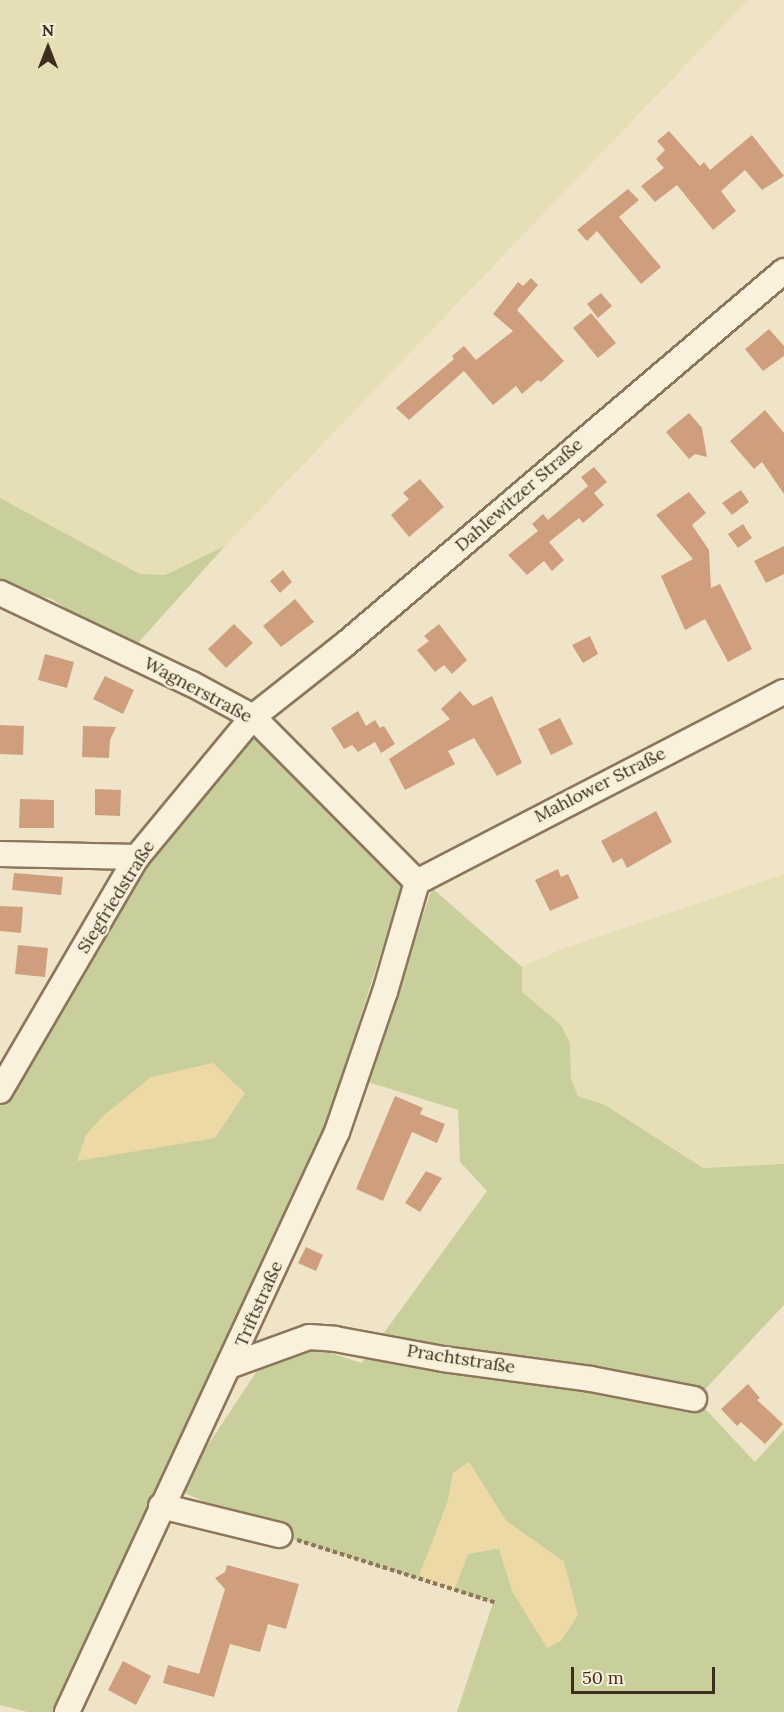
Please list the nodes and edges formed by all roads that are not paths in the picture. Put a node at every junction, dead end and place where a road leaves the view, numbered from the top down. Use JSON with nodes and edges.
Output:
{"nodes":[{"id":1,"x":784,"y":271,"type":"edge"},
{"id":2,"x":0,"y":593,"type":"edge"},
{"id":3,"x":784,"y":692,"type":"edge"},
{"id":4,"x":253,"y":717,"type":"junction"},
{"id":5,"x":0,"y":854,"type":"edge"},
{"id":6,"x":137,"y":857,"type":"junction"},
{"id":7,"x":417,"y":882,"type":"junction"},
{"id":8,"x":0,"y":1091,"type":"edge"},
{"id":9,"x":232,"y":1365,"type":"junction"},
{"id":10,"x":694,"y":1399,"type":"dead end"},
{"id":11,"x":161,"y":1506,"type":"junction"},
{"id":12,"x":279,"y":1535,"type":"road end"},
{"id":13,"x":67,"y":1712,"type":"edge"}],
"edges":[{"from":1,"to":4,"type":"street","name":"Dahlewitzer Straße"},
{"from":2,"to":4,"type":"street","name":"Wagnerstraße"},
{"from":3,"to":7,"type":"street","name":"Mahlower Straße"},
{"from":4,"to":6,"type":"street","name":"Siegfriedstraße"},
{"from":4,"to":7,"type":"street","name":"Wagnerstraße"},
{"from":5,"to":6,"type":"street"},
{"from":6,"to":8,"type":"street","name":"Siegfriedstraße"},
{"from":7,"to":9,"type":"street","name":"Triftstraße"},
{"from":9,"to":10,"type":"street","name":"Prachtstraße"},
{"from":9,"to":11,"type":"street","name":"Triftstraße"},
{"from":11,"to":12,"type":"street"},
{"from":11,"to":13,"type":"street","name":"Triftstraße"}]}
